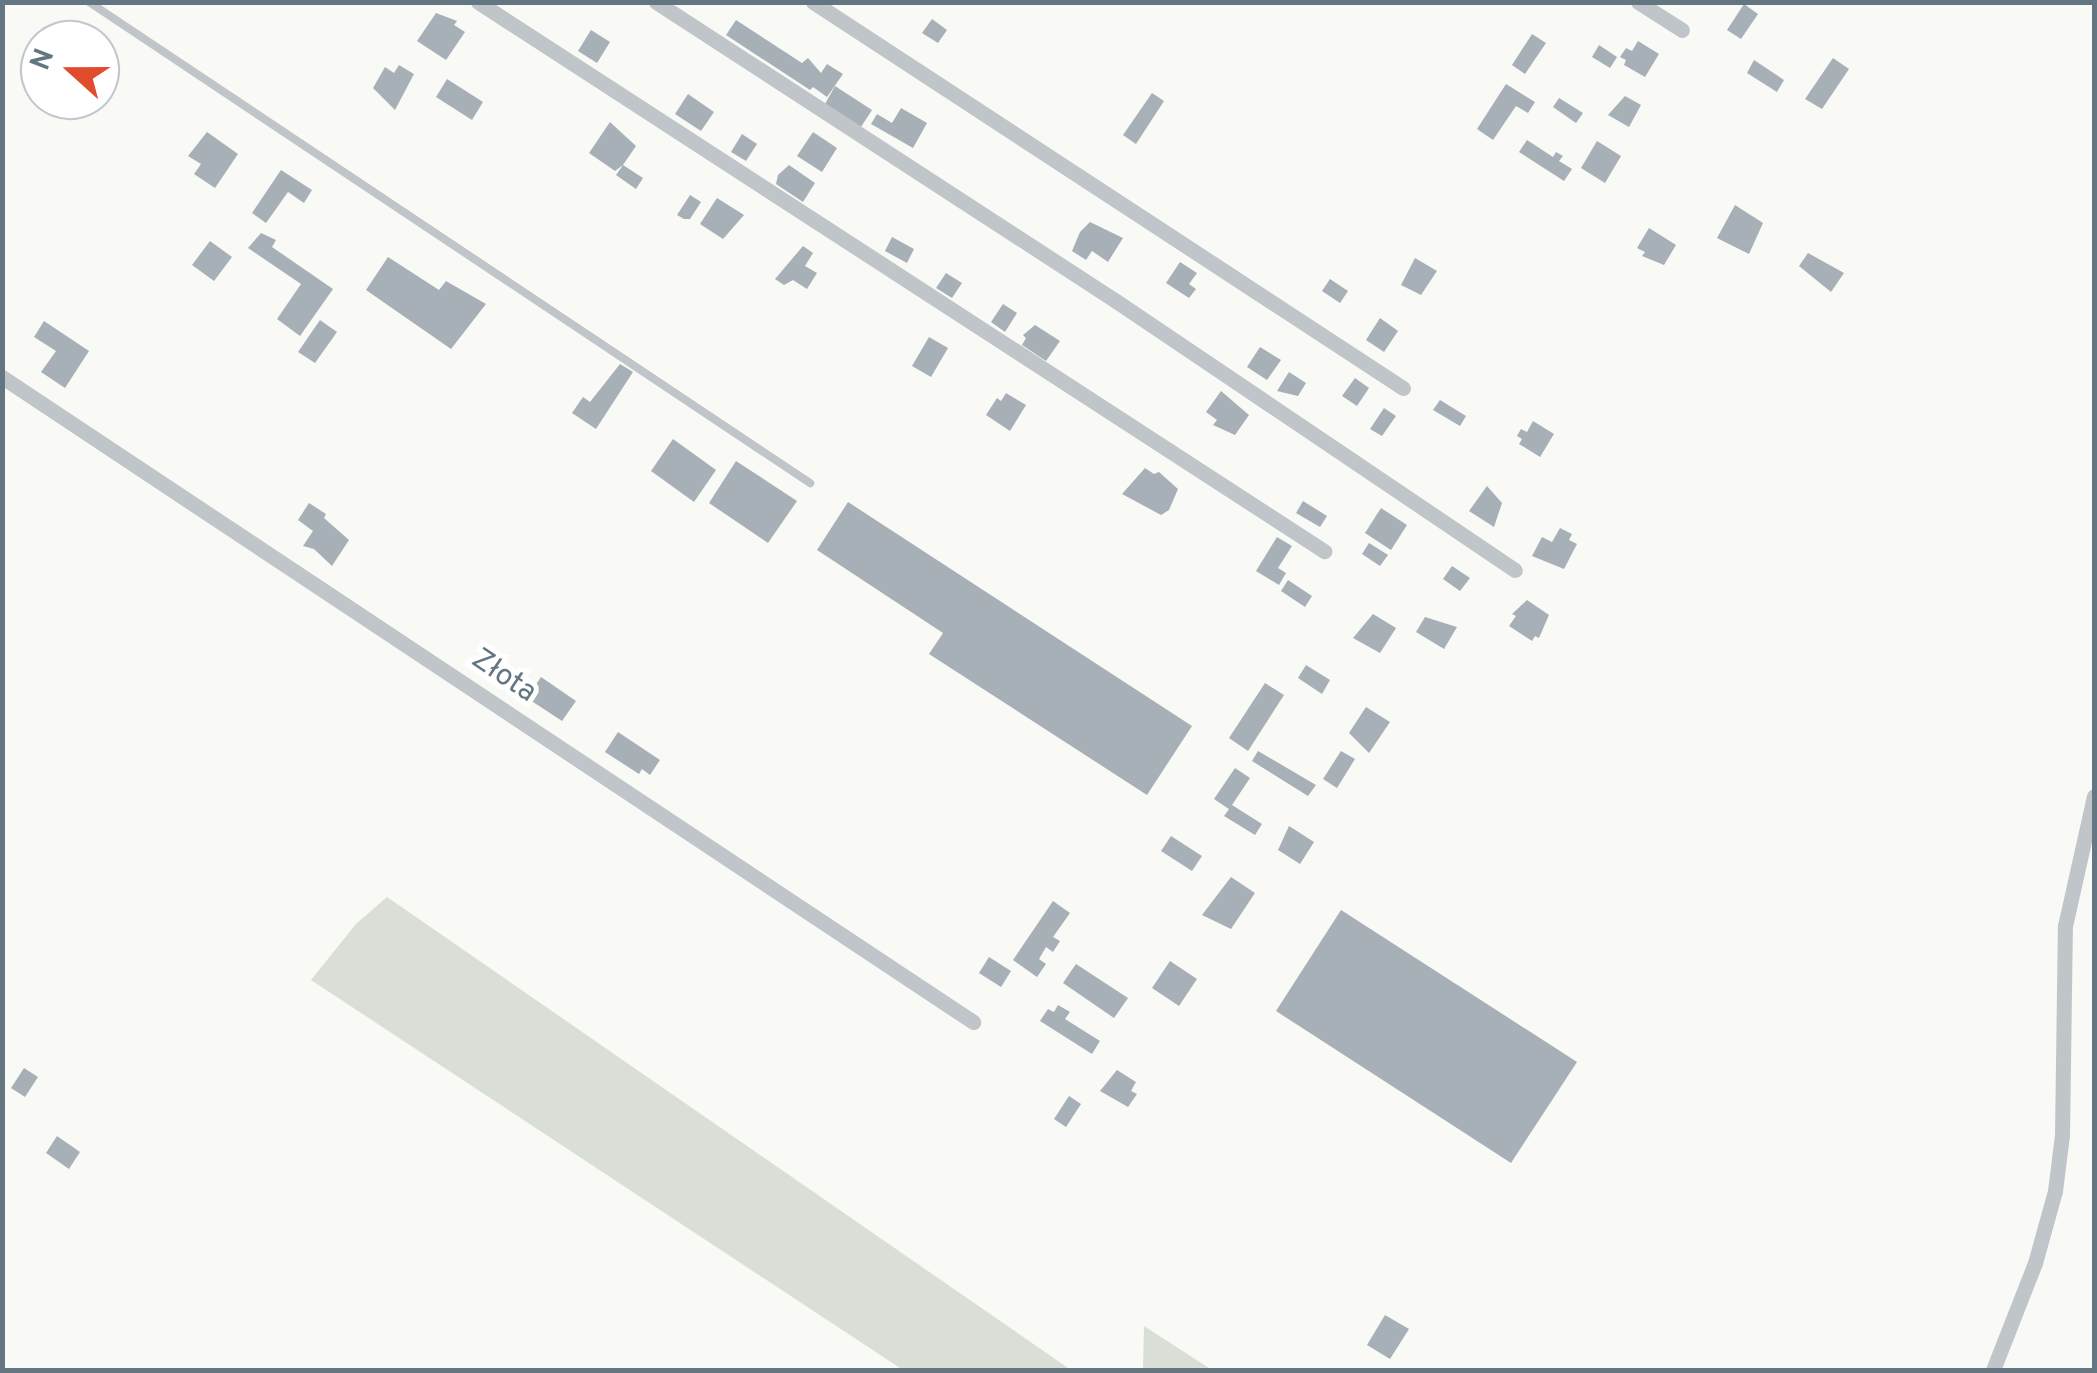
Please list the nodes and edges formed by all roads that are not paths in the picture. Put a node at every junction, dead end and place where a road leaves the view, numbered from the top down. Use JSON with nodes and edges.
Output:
{"nodes":[{"id":1,"x":89,"y":2,"type":"edge"},
{"id":2,"x":478,"y":2,"type":"edge"},
{"id":3,"x":656,"y":2,"type":"edge"},
{"id":4,"x":812,"y":2,"type":"edge"},
{"id":5,"x":1638,"y":2,"type":"edge"},
{"id":6,"x":1682,"y":30,"type":"dead end"},
{"id":7,"x":2,"y":377,"type":"edge"},
{"id":8,"x":1403,"y":388,"type":"dead end"},
{"id":9,"x":810,"y":483,"type":"dead end"},
{"id":10,"x":1324,"y":551,"type":"dead end"},
{"id":11,"x":1516,"y":570,"type":"dead end"},
{"id":12,"x":2094,"y":796,"type":"edge"},
{"id":13,"x":973,"y":1022,"type":"dead end"},
{"id":14,"x":1993,"y":1370,"type":"edge"}],
"edges":[{"from":1,"to":9,"type":"lane"},
{"from":2,"to":10,"type":"street"},
{"from":3,"to":11,"type":"street"},
{"from":4,"to":8,"type":"street"},
{"from":5,"to":6,"type":"street"},
{"from":7,"to":13,"type":"street","name":"Złota"},
{"from":12,"to":14,"type":"street"}]}
